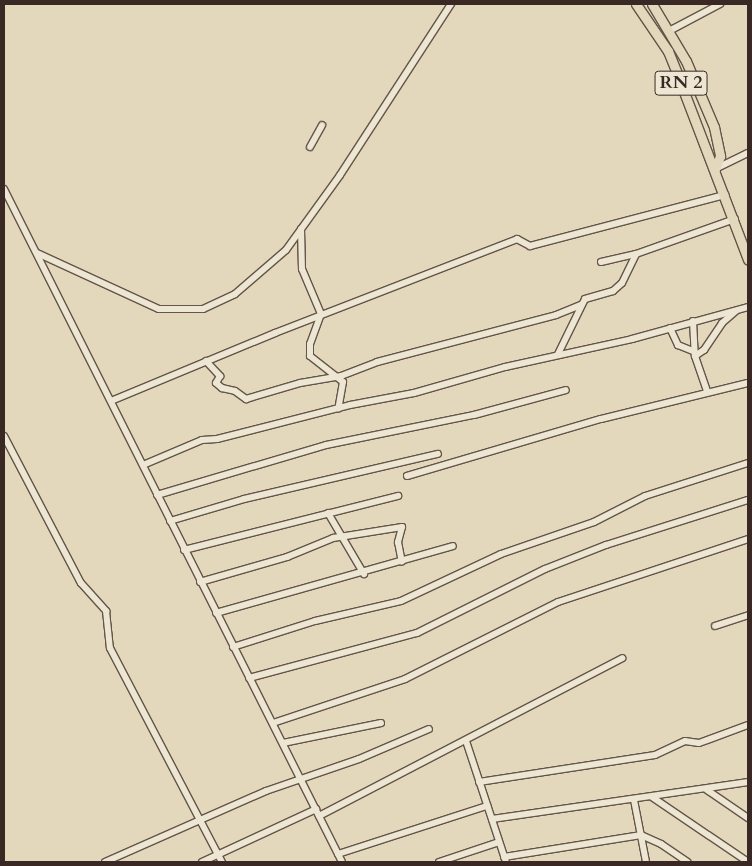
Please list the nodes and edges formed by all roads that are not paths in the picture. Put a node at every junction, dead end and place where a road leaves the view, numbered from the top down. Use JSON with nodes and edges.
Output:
{"nodes":[{"id":1,"x":450,"y":4,"type":"edge"},
{"id":2,"x":636,"y":4,"type":"edge"},
{"id":3,"x":652,"y":4,"type":"edge"},
{"id":4,"x":720,"y":4,"type":"edge"},
{"id":5,"x":669,"y":30,"type":"junction"},
{"id":6,"x":322,"y":126,"type":"dead end"},
{"id":7,"x":310,"y":147,"type":"dead end"},
{"id":8,"x":748,"y":154,"type":"edge"},
{"id":9,"x":715,"y":169,"type":"junction"},
{"id":10,"x":4,"y":189,"type":"edge"},
{"id":11,"x":726,"y":195,"type":"junction"},
{"id":12,"x":735,"y":220,"type":"junction"},
{"id":13,"x":301,"y":229,"type":"junction"},
{"id":14,"x":37,"y":253,"type":"junction"},
{"id":15,"x":636,"y":254,"type":"junction"},
{"id":16,"x":748,"y":260,"type":"edge"},
{"id":17,"x":601,"y":262,"type":"dead end"},
{"id":18,"x":581,"y":304,"type":"junction"},
{"id":19,"x":748,"y":307,"type":"edge"},
{"id":20,"x":737,"y":310,"type":"junction"},
{"id":21,"x":321,"y":314,"type":"junction"},
{"id":22,"x":693,"y":321,"type":"junction"},
{"id":23,"x":670,"y":328,"type":"junction"},
{"id":24,"x":558,"y":354,"type":"junction"},
{"id":25,"x":694,"y":354,"type":"junction"},
{"id":26,"x":206,"y":361,"type":"junction"},
{"id":27,"x":337,"y":377,"type":"junction"},
{"id":28,"x":748,"y":383,"type":"edge"},
{"id":29,"x":566,"y":390,"type":"dead end"},
{"id":30,"x":707,"y":392,"type":"junction"},
{"id":31,"x":111,"y":401,"type":"junction"},
{"id":32,"x":338,"y":409,"type":"junction"},
{"id":33,"x":4,"y":436,"type":"edge"},
{"id":34,"x":438,"y":454,"type":"dead end"},
{"id":35,"x":748,"y":463,"type":"edge"},
{"id":36,"x":143,"y":465,"type":"junction"},
{"id":37,"x":407,"y":476,"type":"dead end"},
{"id":38,"x":157,"y":495,"type":"junction"},
{"id":39,"x":398,"y":496,"type":"dead end"},
{"id":40,"x":748,"y":500,"type":"edge"},
{"id":41,"x":328,"y":513,"type":"junction"},
{"id":42,"x":170,"y":521,"type":"junction"},
{"id":43,"x":343,"y":535,"type":"junction"},
{"id":44,"x":748,"y":539,"type":"edge"},
{"id":45,"x":453,"y":546,"type":"dead end"},
{"id":46,"x":184,"y":550,"type":"junction"},
{"id":47,"x":402,"y":562,"type":"junction"},
{"id":48,"x":364,"y":574,"type":"junction"},
{"id":49,"x":200,"y":582,"type":"junction"},
{"id":50,"x":216,"y":613,"type":"junction"},
{"id":51,"x":748,"y":615,"type":"edge"},
{"id":52,"x":715,"y":626,"type":"dead end"},
{"id":53,"x":233,"y":647,"type":"junction"},
{"id":54,"x":622,"y":658,"type":"dead end"},
{"id":55,"x":249,"y":678,"type":"junction"},
{"id":56,"x":273,"y":723,"type":"junction"},
{"id":57,"x":381,"y":723,"type":"dead end"},
{"id":58,"x":748,"y":725,"type":"edge"},
{"id":59,"x":429,"y":729,"type":"dead end"},
{"id":60,"x":466,"y":741,"type":"junction"},
{"id":61,"x":283,"y":743,"type":"junction"},
{"id":62,"x":302,"y":780,"type":"junction"},
{"id":63,"x":479,"y":782,"type":"junction"},
{"id":64,"x":748,"y":782,"type":"edge"},
{"id":65,"x":707,"y":790,"type":"junction"},
{"id":66,"x":652,"y":797,"type":"junction"},
{"id":67,"x":634,"y":800,"type":"junction"},
{"id":68,"x":487,"y":806,"type":"junction"},
{"id":69,"x":316,"y":810,"type":"junction"},
{"id":70,"x":319,"y":816,"type":"junction"},
{"id":71,"x":748,"y":818,"type":"edge"},
{"id":72,"x":492,"y":819,"type":"junction"},
{"id":73,"x":201,"y":822,"type":"junction"},
{"id":74,"x":641,"y":835,"type":"junction"},
{"id":75,"x":499,"y":842,"type":"junction"},
{"id":76,"x":338,"y":854,"type":"junction"},
{"id":77,"x":218,"y":855,"type":"junction"},
{"id":78,"x":505,"y":859,"type":"edge"},
{"id":79,"x":104,"y":862,"type":"edge"},
{"id":80,"x":202,"y":862,"type":"edge"},
{"id":81,"x":222,"y":862,"type":"edge"},
{"id":82,"x":342,"y":862,"type":"edge"},
{"id":83,"x":439,"y":862,"type":"edge"},
{"id":84,"x":646,"y":862,"type":"edge"},
{"id":85,"x":688,"y":862,"type":"edge"},
{"id":86,"x":748,"y":862,"type":"edge"}],
"edges":[{"from":1,"to":13,"type":"street"},
{"from":2,"to":9,"type":"highway","number":"RN 2"},
{"from":3,"to":5,"type":"highway","number":"RN 2"},
{"from":4,"to":5,"type":"street"},
{"from":5,"to":9,"type":"highway","number":"RN 2"},
{"from":6,"to":7,"type":"street"},
{"from":8,"to":9,"type":"street"},
{"from":9,"to":11,"type":"highway","number":"RN 2"},
{"from":10,"to":14,"type":"street"},
{"from":11,"to":12,"type":"highway","number":"RN 2"},
{"from":11,"to":21,"type":"street"},
{"from":12,"to":15,"type":"street"},
{"from":12,"to":16,"type":"highway","number":"RN 2"},
{"from":13,"to":14,"type":"street"},
{"from":13,"to":21,"type":"street"},
{"from":14,"to":31,"type":"street"},
{"from":15,"to":17,"type":"street"},
{"from":15,"to":18,"type":"street"},
{"from":18,"to":24,"type":"street"},
{"from":18,"to":27,"type":"street"},
{"from":19,"to":20,"type":"street"},
{"from":20,"to":22,"type":"street"},
{"from":20,"to":25,"type":"street"},
{"from":21,"to":26,"type":"street"},
{"from":21,"to":27,"type":"street"},
{"from":22,"to":23,"type":"street"},
{"from":22,"to":25,"type":"street"},
{"from":23,"to":24,"type":"street"},
{"from":23,"to":25,"type":"street"},
{"from":24,"to":32,"type":"street"},
{"from":25,"to":30,"type":"street"},
{"from":26,"to":27,"type":"street"},
{"from":26,"to":31,"type":"street"},
{"from":27,"to":32,"type":"street"},
{"from":28,"to":30,"type":"street"},
{"from":29,"to":38,"type":"street"},
{"from":30,"to":37,"type":"street"},
{"from":31,"to":36,"type":"street"},
{"from":32,"to":36,"type":"street"},
{"from":33,"to":73,"type":"street"},
{"from":34,"to":42,"type":"street"},
{"from":35,"to":53,"type":"street"},
{"from":36,"to":38,"type":"street"},
{"from":38,"to":42,"type":"street"},
{"from":39,"to":41,"type":"street"},
{"from":40,"to":55,"type":"street"},
{"from":41,"to":43,"type":"street"},
{"from":41,"to":46,"type":"street"},
{"from":42,"to":46,"type":"street"},
{"from":43,"to":47,"type":"street"},
{"from":43,"to":48,"type":"street"},
{"from":43,"to":49,"type":"street"},
{"from":44,"to":56,"type":"street"},
{"from":45,"to":47,"type":"street"},
{"from":46,"to":49,"type":"street"},
{"from":47,"to":48,"type":"street"},
{"from":48,"to":50,"type":"street"},
{"from":49,"to":50,"type":"street"},
{"from":50,"to":53,"type":"street"},
{"from":51,"to":52,"type":"street"},
{"from":53,"to":55,"type":"street"},
{"from":54,"to":60,"type":"street"},
{"from":55,"to":56,"type":"street"},
{"from":56,"to":61,"type":"street"},
{"from":57,"to":61,"type":"street"},
{"from":58,"to":63,"type":"street"},
{"from":59,"to":62,"type":"street"},
{"from":60,"to":63,"type":"street"},
{"from":60,"to":70,"type":"street"},
{"from":61,"to":62,"type":"street"},
{"from":62,"to":69,"type":"street"},
{"from":62,"to":73,"type":"street"},
{"from":63,"to":68,"type":"street"},
{"from":64,"to":65,"type":"street"},
{"from":65,"to":66,"type":"street"},
{"from":65,"to":71,"type":"street"},
{"from":66,"to":67,"type":"street"},
{"from":66,"to":86,"type":"street"},
{"from":67,"to":72,"type":"street"},
{"from":67,"to":74,"type":"street"},
{"from":68,"to":72,"type":"street"},
{"from":68,"to":76,"type":"street"},
{"from":69,"to":70,"type":"street"},
{"from":69,"to":77,"type":"street"},
{"from":70,"to":76,"type":"street"},
{"from":72,"to":75,"type":"street"},
{"from":73,"to":77,"type":"street"},
{"from":73,"to":79,"type":"street"},
{"from":74,"to":78,"type":"street"},
{"from":74,"to":84,"type":"street"},
{"from":74,"to":85,"type":"street"},
{"from":75,"to":78,"type":"street"},
{"from":75,"to":83,"type":"street"},
{"from":76,"to":82,"type":"street"},
{"from":77,"to":80,"type":"street"},
{"from":77,"to":81,"type":"street"}]}
